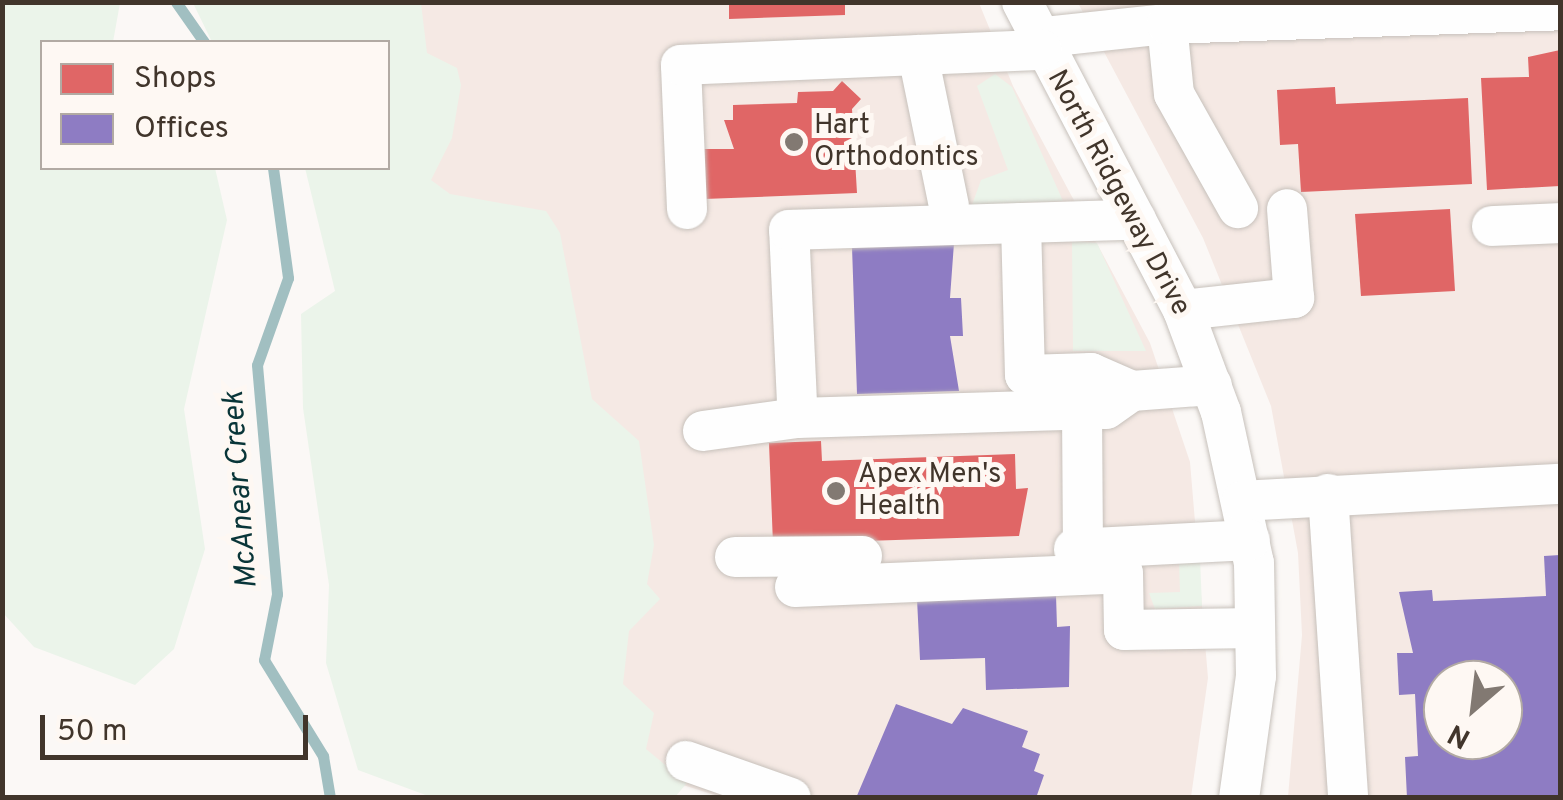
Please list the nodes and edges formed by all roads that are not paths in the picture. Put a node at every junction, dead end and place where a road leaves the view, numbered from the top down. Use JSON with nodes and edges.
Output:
{"nodes":[{"id":1,"x":1560,"y":10,"type":"edge"},
{"id":2,"x":1167,"y":24,"type":"junction"},
{"id":3,"x":1033,"y":30,"type":"edge"},
{"id":4,"x":918,"y":55,"type":"junction"},
{"id":5,"x":949,"y":206,"type":"dead end"},
{"id":6,"x":1238,"y":208,"type":"dead end"},
{"id":7,"x":687,"y":209,"type":"dead end"},
{"id":8,"x":1288,"y":209,"type":"dead end"},
{"id":9,"x":1136,"y":220,"type":"junction"},
{"id":10,"x":1021,"y":223,"type":"junction"},
{"id":11,"x":1560,"y":223,"type":"edge"},
{"id":12,"x":1492,"y":226,"type":"dead end"},
{"id":13,"x":1183,"y":310,"type":"junction"},
{"id":14,"x":1212,"y":386,"type":"junction"},
{"id":15,"x":1132,"y":390,"type":"junction"},
{"id":16,"x":797,"y":402,"type":"dead end"},
{"id":17,"x":1082,"y":409,"type":"junction"},
{"id":18,"x":703,"y":432,"type":"dead end"},
{"id":19,"x":1560,"y":484,"type":"edge"},
{"id":20,"x":1328,"y":494,"type":"junction"},
{"id":21,"x":1242,"y":500,"type":"junction"},
{"id":22,"x":1250,"y":540,"type":"junction"},
{"id":23,"x":1083,"y":549,"type":"junction"},
{"id":24,"x":735,"y":557,"type":"dead end"},
{"id":25,"x":795,"y":587,"type":"dead end"},
{"id":26,"x":1256,"y":628,"type":"junction"},
{"id":27,"x":686,"y":761,"type":"dead end"},
{"id":28,"x":791,"y":798,"type":"edge"},
{"id":29,"x":1239,"y":798,"type":"edge"},
{"id":30,"x":1348,"y":798,"type":"edge"}],
"edges":[{"from":1,"to":2,"type":"street"},
{"from":2,"to":3,"type":"street"},
{"from":2,"to":6,"type":"street"},
{"from":3,"to":4,"type":"street"},
{"from":3,"to":9,"type":"street","name":"North Ridgeway Drive"},
{"from":4,"to":5,"type":"street"},
{"from":4,"to":7,"type":"street"},
{"from":8,"to":13,"type":"street"},
{"from":9,"to":10,"type":"street"},
{"from":9,"to":13,"type":"street","name":"North Ridgeway Drive"},
{"from":10,"to":15,"type":"street"},
{"from":10,"to":16,"type":"street"},
{"from":11,"to":12,"type":"street"},
{"from":13,"to":14,"type":"street","name":"North Ridgeway Drive"},
{"from":14,"to":15,"type":"street"},
{"from":14,"to":21,"type":"street","name":"North Ridgeway Drive"},
{"from":15,"to":17,"type":"street"},
{"from":17,"to":18,"type":"street"},
{"from":17,"to":23,"type":"street"},
{"from":19,"to":20,"type":"street"},
{"from":20,"to":21,"type":"street"},
{"from":20,"to":30,"type":"street"},
{"from":21,"to":22,"type":"street","name":"North Ridgeway Drive"},
{"from":22,"to":23,"type":"street"},
{"from":22,"to":26,"type":"street","name":"North Ridgeway Drive"},
{"from":23,"to":24,"type":"street"},
{"from":25,"to":26,"type":"street"},
{"from":26,"to":29,"type":"street","name":"North Ridgeway Drive"},
{"from":27,"to":28,"type":"street"}]}
